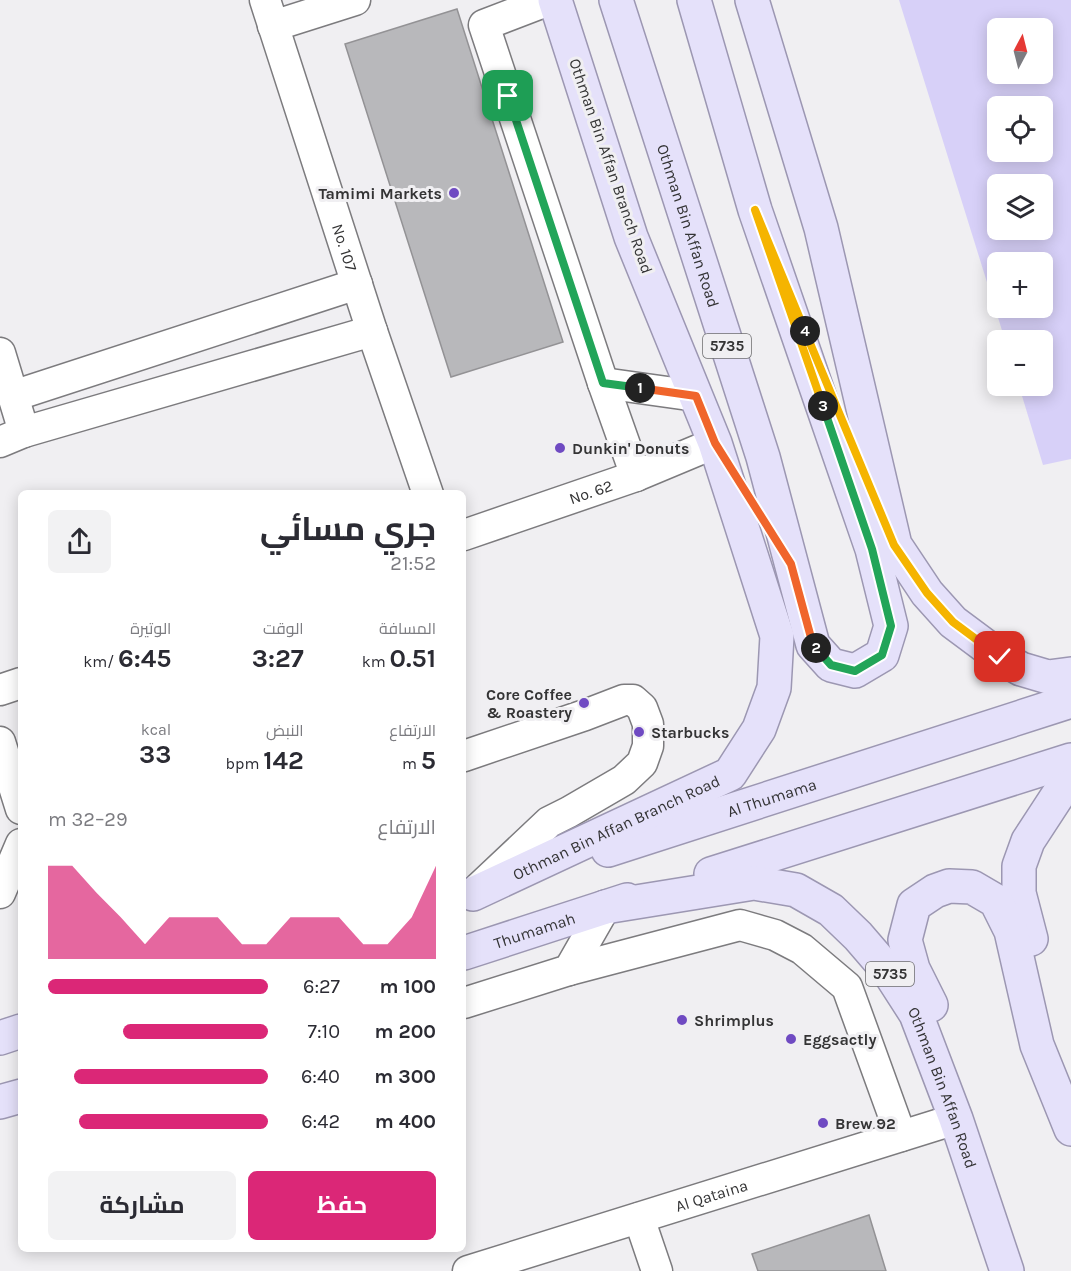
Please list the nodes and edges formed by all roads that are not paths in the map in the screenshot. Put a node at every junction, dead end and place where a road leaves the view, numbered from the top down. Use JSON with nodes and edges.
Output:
{"nodes":[{"id":1,"x":355,"y":0,"type":"edge"},
{"id":2,"x":549,"y":0,"type":"edge"},
{"id":3,"x":555,"y":0,"type":"edge"},
{"id":4,"x":616,"y":0,"type":"edge"},
{"id":5,"x":694,"y":0,"type":"edge"},
{"id":6,"x":752,"y":0,"type":"edge"},
{"id":7,"x":269,"y":13,"type":"edge"},
{"id":8,"x":755,"y":210,"type":"junction"},
{"id":9,"x":357,"y":284,"type":"junction"},
{"id":10,"x":372,"y":331,"type":"junction"},
{"id":11,"x":185,"y":340,"type":"junction"},
{"id":12,"x":147,"y":352,"type":"junction"},
{"id":13,"x":0,"y":353,"type":"edge"},
{"id":14,"x":201,"y":381,"type":"junction"},
{"id":15,"x":603,"y":383,"type":"junction"},
{"id":16,"x":162,"y":392,"type":"junction"},
{"id":17,"x":13,"y":396,"type":"junction"},
{"id":18,"x":696,"y":396,"type":"junction"},
{"id":19,"x":12,"y":437,"type":"edge"},
{"id":20,"x":715,"y":443,"type":"junction"},
{"id":21,"x":636,"y":476,"type":"junction"},
{"id":22,"x":427,"y":490,"type":"edge"},
{"id":23,"x":466,"y":534,"type":"edge"},
{"id":24,"x":894,"y":545,"type":"junction"},
{"id":25,"x":791,"y":564,"type":"junction"},
{"id":26,"x":1071,"y":674,"type":"edge"},
{"id":27,"x":18,"y":684,"type":"edge"},
{"id":28,"x":0,"y":690,"type":"edge"},
{"id":29,"x":1071,"y":701,"type":"edge"},
{"id":30,"x":0,"y":742,"type":"edge"},
{"id":31,"x":466,"y":755,"type":"edge"},
{"id":32,"x":1071,"y":760,"type":"edge"},
{"id":33,"x":1071,"y":786,"type":"edge"},
{"id":34,"x":18,"y":800,"type":"edge"},
{"id":35,"x":18,"y":851,"type":"edge"},
{"id":36,"x":0,"y":893,"type":"edge"},
{"id":37,"x":467,"y":894,"type":"edge"},
{"id":38,"x":605,"y":907,"type":"junction"},
{"id":39,"x":466,"y":952,"type":"edge"},
{"id":40,"x":569,"y":970,"type":"junction"},
{"id":41,"x":466,"y":1002,"type":"edge"},
{"id":42,"x":18,"y":1032,"type":"edge"},
{"id":43,"x":0,"y":1038,"type":"edge"},
{"id":44,"x":1071,"y":1095,"type":"edge"},
{"id":45,"x":18,"y":1097,"type":"edge"},
{"id":46,"x":0,"y":1102,"type":"edge"},
{"id":47,"x":956,"y":1119,"type":"junction"},
{"id":48,"x":1071,"y":1129,"type":"edge"},
{"id":49,"x":901,"y":1136,"type":"junction"},
{"id":50,"x":639,"y":1218,"type":"junction"},
{"id":51,"x":468,"y":1271,"type":"edge"},
{"id":52,"x":657,"y":1271,"type":"edge"},
{"id":53,"x":1007,"y":1271,"type":"edge"}],
"edges":[{"from":1,"to":7,"type":"street"},
{"from":2,"to":15,"type":"street"},
{"from":3,"to":18,"type":"main road","name":"Othman Bin Affan Branch Road"},
{"from":4,"to":25,"type":"main road","name":"Othman Bin Affan Road","number":"5735"},
{"from":5,"to":8,"type":"main road","name":"Othman Bin Affan Road","number":"5735"},
{"from":6,"to":24,"type":"main road"},
{"from":7,"to":9,"type":"street","name":"No. 107"},
{"from":8,"to":24,"type":"main road"},
{"from":8,"to":25,"type":"main road","name":"Othman Bin Affan Road","number":"5735"},
{"from":9,"to":10,"type":"street","name":"No. 107"},
{"from":9,"to":11,"type":"street"},
{"from":10,"to":14,"type":"street"},
{"from":10,"to":22,"type":"street","name":"No. 107"},
{"from":11,"to":12,"type":"street"},
{"from":11,"to":14,"type":"street"},
{"from":12,"to":16,"type":"street"},
{"from":12,"to":17,"type":"street"},
{"from":13,"to":17,"type":"street"},
{"from":14,"to":16,"type":"street"},
{"from":15,"to":18,"type":"street"},
{"from":15,"to":21,"type":"street"},
{"from":16,"to":19,"type":"street"},
{"from":17,"to":19,"type":"street"},
{"from":18,"to":20,"type":"main road","name":"Othman Bin Affan Branch Road"},
{"from":20,"to":21,"type":"street","name":"No. 62"},
{"from":20,"to":25,"type":"main road"},
{"from":20,"to":37,"type":"main road","name":"Othman Bin Affan Branch Road"},
{"from":21,"to":23,"type":"street","name":"No. 62"},
{"from":24,"to":26,"type":"main road"},
{"from":27,"to":28,"type":"street"},
{"from":29,"to":37,"type":"main road","name":"Al Thumama"},
{"from":30,"to":34,"type":"street"},
{"from":31,"to":37,"type":"street"},
{"from":32,"to":38,"type":"main road"},
{"from":33,"to":44,"type":"main road"},
{"from":35,"to":36,"type":"street"},
{"from":38,"to":39,"type":"main road","name":"Thumamah"},
{"from":38,"to":40,"type":"street"},
{"from":38,"to":47,"type":"main road","name":"Othman Bin Affan Road","number":"5735"},
{"from":40,"to":41,"type":"street"},
{"from":40,"to":49,"type":"street"},
{"from":42,"to":43,"type":"main road"},
{"from":45,"to":46,"type":"main road"},
{"from":47,"to":48,"type":"main road"},
{"from":47,"to":49,"type":"street","name":"Al Qataina"},
{"from":47,"to":53,"type":"main road","name":"Othman Bin Affan Road","number":"5735"},
{"from":49,"to":50,"type":"street","name":"Al Qataina"},
{"from":50,"to":51,"type":"street","name":"Al Qataina"},
{"from":50,"to":52,"type":"street"}]}
